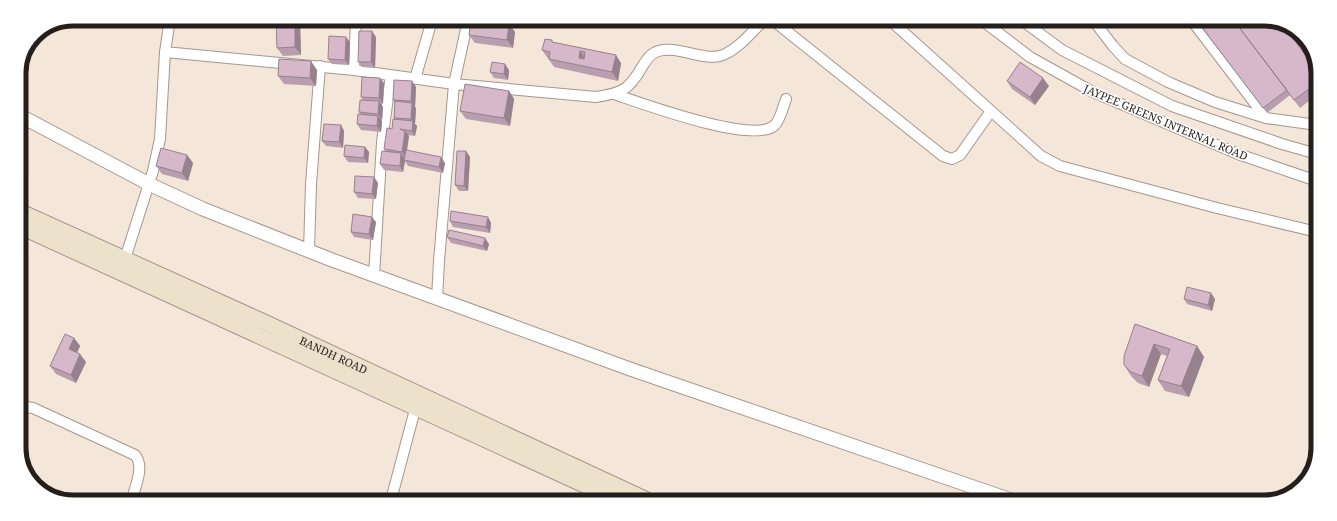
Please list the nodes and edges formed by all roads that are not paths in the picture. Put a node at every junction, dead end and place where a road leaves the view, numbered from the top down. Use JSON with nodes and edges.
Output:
{"nodes":[{"id":1,"x":169,"y":26,"type":"edge"},
{"id":2,"x":356,"y":26,"type":"edge"},
{"id":3,"x":430,"y":26,"type":"edge"},
{"id":4,"x":467,"y":26,"type":"edge"},
{"id":5,"x":758,"y":26,"type":"edge"},
{"id":6,"x":780,"y":26,"type":"edge"},
{"id":7,"x":897,"y":26,"type":"edge"},
{"id":8,"x":990,"y":26,"type":"edge"},
{"id":9,"x":1030,"y":26,"type":"edge"},
{"id":10,"x":1097,"y":26,"type":"edge"},
{"id":11,"x":1196,"y":26,"type":"edge"},
{"id":12,"x":165,"y":52,"type":"junction"},
{"id":13,"x":320,"y":66,"type":"junction"},
{"id":14,"x":354,"y":70,"type":"junction"},
{"id":15,"x":391,"y":75,"type":"junction"},
{"id":16,"x":415,"y":79,"type":"junction"},
{"id":17,"x":454,"y":84,"type":"junction"},
{"id":18,"x":614,"y":94,"type":"junction"},
{"id":19,"x":786,"y":99,"type":"dead end"},
{"id":20,"x":991,"y":111,"type":"junction"},
{"id":21,"x":1266,"y":118,"type":"junction"},
{"id":22,"x":26,"y":119,"type":"edge"},
{"id":23,"x":1311,"y":124,"type":"edge"},
{"id":24,"x":1311,"y":152,"type":"edge"},
{"id":25,"x":1311,"y":179,"type":"edge"},
{"id":26,"x":149,"y":184,"type":"junction"},
{"id":27,"x":26,"y":215,"type":"edge"},
{"id":28,"x":26,"y":229,"type":"edge"},
{"id":29,"x":1311,"y":231,"type":"edge"},
{"id":30,"x":309,"y":251,"type":"junction"},
{"id":31,"x":123,"y":266,"type":"junction"},
{"id":32,"x":374,"y":276,"type":"junction"},
{"id":33,"x":437,"y":299,"type":"junction"},
{"id":34,"x":417,"y":401,"type":"junction"},
{"id":35,"x":26,"y":407,"type":"edge"},
{"id":36,"x":133,"y":495,"type":"edge"},
{"id":37,"x":392,"y":495,"type":"edge"},
{"id":38,"x":606,"y":495,"type":"edge"},
{"id":39,"x":635,"y":495,"type":"edge"},
{"id":40,"x":997,"y":495,"type":"edge"}],
"edges":[{"from":1,"to":12,"type":"street"},
{"from":2,"to":14,"type":"street"},
{"from":3,"to":16,"type":"street"},
{"from":4,"to":17,"type":"street"},
{"from":5,"to":18,"type":"street"},
{"from":6,"to":20,"type":"street"},
{"from":7,"to":20,"type":"street"},
{"from":8,"to":25,"type":"street","name":"JAYPEE GREENS INTERNAL ROAD"},
{"from":9,"to":24,"type":"street","name":"JAYPEE GREENS INTERNAL ROAD"},
{"from":10,"to":21,"type":"street"},
{"from":11,"to":21,"type":"street"},
{"from":12,"to":13,"type":"street"},
{"from":12,"to":26,"type":"street"},
{"from":13,"to":14,"type":"street"},
{"from":13,"to":30,"type":"street"},
{"from":14,"to":15,"type":"street"},
{"from":15,"to":16,"type":"street"},
{"from":15,"to":32,"type":"street"},
{"from":16,"to":17,"type":"street"},
{"from":17,"to":18,"type":"street"},
{"from":17,"to":33,"type":"street"},
{"from":18,"to":19,"type":"street"},
{"from":20,"to":29,"type":"street"},
{"from":21,"to":23,"type":"street"},
{"from":22,"to":26,"type":"street"},
{"from":26,"to":30,"type":"street"},
{"from":26,"to":31,"type":"street"},
{"from":27,"to":31,"type":"main road","name":"BANDH ROAD"},
{"from":28,"to":31,"type":"main road","name":"BANDH ROAD"},
{"from":30,"to":32,"type":"street"},
{"from":31,"to":34,"type":"main road","name":"BANDH ROAD"},
{"from":32,"to":33,"type":"street"},
{"from":33,"to":40,"type":"street"},
{"from":34,"to":37,"type":"street"},
{"from":34,"to":38,"type":"main road","name":"BANDH ROAD"},
{"from":34,"to":39,"type":"main road","name":"BANDH ROAD"},
{"from":35,"to":36,"type":"street"}]}
